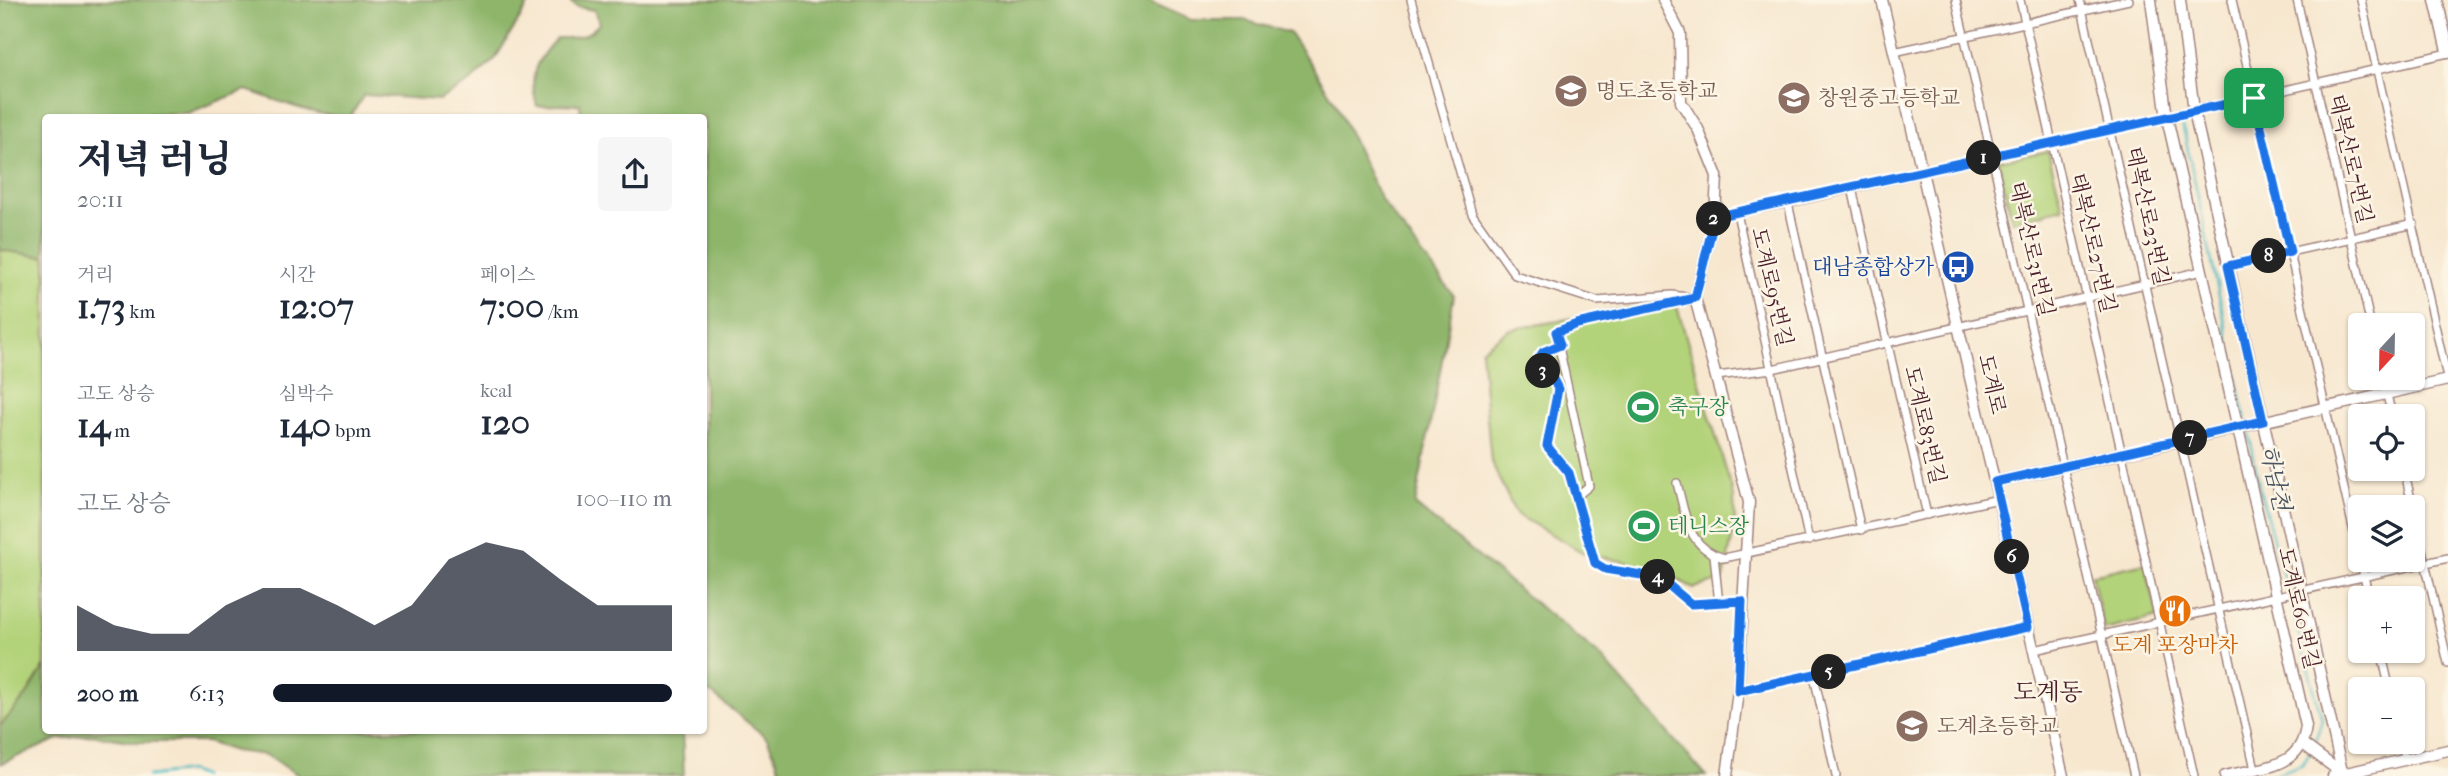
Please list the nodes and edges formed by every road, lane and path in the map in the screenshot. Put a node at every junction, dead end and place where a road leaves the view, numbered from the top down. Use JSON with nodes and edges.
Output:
{"nodes":[{"id":1,"x":1411,"y":0,"type":"edge"},
{"id":2,"x":1662,"y":0,"type":"edge"},
{"id":3,"x":1882,"y":0,"type":"edge"},
{"id":4,"x":1956,"y":0,"type":"edge"},
{"id":5,"x":2020,"y":0,"type":"edge"},
{"id":6,"x":2081,"y":0,"type":"edge"},
{"id":7,"x":2129,"y":0,"type":"edge"},
{"id":8,"x":2151,"y":0,"type":"edge"},
{"id":9,"x":2180,"y":0,"type":"edge"},
{"id":10,"x":2232,"y":0,"type":"edge"},
{"id":11,"x":2297,"y":0,"type":"edge"},
{"id":12,"x":2361,"y":0,"type":"edge"},
{"id":13,"x":2436,"y":0,"type":"edge"},
{"id":14,"x":2083,"y":10,"type":"junction"},
{"id":15,"x":2025,"y":23,"type":"junction"},
{"id":16,"x":1964,"y":36,"type":"junction"},
{"id":17,"x":1894,"y":52,"type":"junction"},
{"id":18,"x":2448,"y":52,"type":"edge"},
{"id":19,"x":2379,"y":69,"type":"junction"},
{"id":20,"x":2316,"y":84,"type":"junction"},
{"id":21,"x":2254,"y":98,"type":"junction"},
{"id":22,"x":2194,"y":111,"type":"junction"},
{"id":23,"x":2166,"y":118,"type":"junction"},
{"id":24,"x":2111,"y":130,"type":"junction"},
{"id":25,"x":2052,"y":143,"type":"junction"},
{"id":26,"x":1992,"y":156,"type":"junction"},
{"id":27,"x":1924,"y":171,"type":"junction"},
{"id":28,"x":1852,"y":188,"type":"junction"},
{"id":29,"x":1788,"y":203,"type":"junction"},
{"id":30,"x":1737,"y":213,"type":"junction"},
{"id":31,"x":1715,"y":217,"type":"junction"},
{"id":32,"x":2414,"y":224,"type":"junction"},
{"id":33,"x":2352,"y":239,"type":"junction"},
{"id":34,"x":2290,"y":252,"type":"junction"},
{"id":35,"x":2228,"y":266,"type":"junction"},
{"id":36,"x":2202,"y":271,"type":"junction"},
{"id":37,"x":2145,"y":285,"type":"junction"},
{"id":38,"x":1695,"y":298,"type":"junction"},
{"id":39,"x":2087,"y":298,"type":"junction"},
{"id":40,"x":2028,"y":312,"type":"junction"},
{"id":41,"x":2368,"y":313,"type":"edge"},
{"id":42,"x":1959,"y":326,"type":"junction"},
{"id":43,"x":1888,"y":343,"type":"junction"},
{"id":44,"x":1560,"y":345,"type":"junction"},
{"id":45,"x":1823,"y":358,"type":"junction"},
{"id":46,"x":1772,"y":369,"type":"junction"},
{"id":47,"x":1717,"y":376,"type":"junction"},
{"id":48,"x":2448,"y":381,"type":"edge"},
{"id":49,"x":2386,"y":390,"type":"edge"},
{"id":50,"x":2387,"y":393,"type":"junction"},
{"id":51,"x":2389,"y":404,"type":"edge"},
{"id":52,"x":2325,"y":407,"type":"junction"},
{"id":53,"x":2259,"y":422,"type":"junction"},
{"id":54,"x":2239,"y":426,"type":"junction"},
{"id":55,"x":2180,"y":440,"type":"junction"},
{"id":56,"x":2123,"y":453,"type":"junction"},
{"id":57,"x":2064,"y":466,"type":"junction"},
{"id":58,"x":1995,"y":482,"type":"junction"},
{"id":59,"x":1678,"y":483,"type":"dead end"},
{"id":60,"x":1576,"y":497,"type":"junction"},
{"id":61,"x":1999,"y":499,"type":"junction"},
{"id":62,"x":1927,"y":515,"type":"junction"},
{"id":63,"x":1861,"y":530,"type":"junction"},
{"id":64,"x":1810,"y":541,"type":"junction"},
{"id":65,"x":1747,"y":552,"type":"junction"},
{"id":66,"x":1714,"y":555,"type":"junction"},
{"id":67,"x":2448,"y":558,"type":"edge"},
{"id":68,"x":2425,"y":560,"type":"edge"},
{"id":69,"x":2426,"y":564,"type":"junction"},
{"id":70,"x":2364,"y":577,"type":"junction"},
{"id":71,"x":2366,"y":586,"type":"edge"},
{"id":72,"x":2299,"y":592,"type":"junction"},
{"id":73,"x":2279,"y":597,"type":"junction"},
{"id":74,"x":1742,"y":601,"type":"junction"},
{"id":75,"x":1719,"y":604,"type":"junction"},
{"id":76,"x":2220,"y":610,"type":"junction"},
{"id":77,"x":2161,"y":623,"type":"junction"},
{"id":78,"x":2028,"y":627,"type":"junction"},
{"id":79,"x":2102,"y":637,"type":"junction"},
{"id":80,"x":2034,"y":650,"type":"junction"},
{"id":81,"x":2448,"y":663,"type":"edge"},
{"id":82,"x":1814,"y":676,"type":"junction"},
{"id":83,"x":1738,"y":691,"type":"junction"},
{"id":84,"x":2305,"y":746,"type":"junction"},
{"id":85,"x":2448,"y":750,"type":"edge"},
{"id":86,"x":2405,"y":754,"type":"edge"},
{"id":87,"x":2406,"y":759,"type":"junction"},
{"id":88,"x":2255,"y":769,"type":"junction"},
{"id":89,"x":2340,"y":775,"type":"edge"},
{"id":90,"x":1727,"y":776,"type":"edge"},
{"id":91,"x":1836,"y":776,"type":"edge"},
{"id":92,"x":2063,"y":776,"type":"edge"},
{"id":93,"x":2134,"y":776,"type":"edge"},
{"id":94,"x":2194,"y":776,"type":"edge"},
{"id":95,"x":2225,"y":776,"type":"edge"}],
"edges":[{"from":1,"to":38,"type":"street"},
{"from":2,"to":31,"type":"street"},
{"from":3,"to":17,"type":"street","name":"도계로"},
{"from":4,"to":16,"type":"street","name":"태복산로31번길"},
{"from":5,"to":15,"type":"street","name":"태복산로27번길"},
{"from":6,"to":14,"type":"street","name":"태복산로23번길"},
{"from":7,"to":14,"type":"street"},
{"from":8,"to":23,"type":"street","name":"도계로60번길"},
{"from":9,"to":22,"type":"street"},
{"from":10,"to":21,"type":"street"},
{"from":11,"to":20,"type":"street","name":"태복산로7번길"},
{"from":12,"to":19,"type":"street"},
{"from":13,"to":18,"type":"main road"},
{"from":14,"to":15,"type":"street"},
{"from":14,"to":24,"type":"street","name":"태복산로23번길"},
{"from":15,"to":16,"type":"street"},
{"from":15,"to":25,"type":"street","name":"태복산로27번길"},
{"from":16,"to":17,"type":"street"},
{"from":16,"to":26,"type":"street","name":"태복산로31번길"},
{"from":17,"to":27,"type":"street","name":"도계로"},
{"from":18,"to":19,"type":"street"},
{"from":19,"to":20,"type":"street"},
{"from":19,"to":32,"type":"street"},
{"from":20,"to":21,"type":"street"},
{"from":20,"to":33,"type":"street","name":"태복산로7번길"},
{"from":21,"to":22,"type":"street"},
{"from":21,"to":34,"type":"street"},
{"from":22,"to":23,"type":"street"},
{"from":22,"to":35,"type":"street"},
{"from":23,"to":24,"type":"street"},
{"from":23,"to":36,"type":"street","name":"도계로60번길"},
{"from":24,"to":25,"type":"street"},
{"from":24,"to":37,"type":"street","name":"태복산로23번길"},
{"from":25,"to":26,"type":"street"},
{"from":25,"to":39,"type":"street","name":"태복산로27번길"},
{"from":26,"to":27,"type":"street"},
{"from":26,"to":40,"type":"street","name":"태복산로31번길"},
{"from":27,"to":28,"type":"street"},
{"from":27,"to":42,"type":"street","name":"도계로"},
{"from":28,"to":29,"type":"street"},
{"from":28,"to":43,"type":"street"},
{"from":29,"to":30,"type":"street"},
{"from":29,"to":45,"type":"street","name":"도계로95번길"},
{"from":30,"to":31,"type":"street"},
{"from":30,"to":46,"type":"street","name":"도계로95번길"},
{"from":31,"to":38,"type":"street"},
{"from":32,"to":33,"type":"street"},
{"from":32,"to":48,"type":"street"},
{"from":33,"to":34,"type":"street"},
{"from":33,"to":41,"type":"street","name":"태복산로7번길"},
{"from":34,"to":35,"type":"street"},
{"from":34,"to":52,"type":"street"},
{"from":35,"to":53,"type":"street"},
{"from":36,"to":37,"type":"street","name":"도계로95번길"},
{"from":36,"to":54,"type":"street","name":"도계로60번길"},
{"from":37,"to":39,"type":"street","name":"도계로95번길"},
{"from":37,"to":55,"type":"street","name":"태복산로23번길"},
{"from":38,"to":44,"type":"street"},
{"from":38,"to":47,"type":"street"},
{"from":39,"to":40,"type":"street","name":"도계로95번길"},
{"from":39,"to":56,"type":"street","name":"태복산로27번길"},
{"from":40,"to":42,"type":"street","name":"도계로95번길"},
{"from":40,"to":57,"type":"street","name":"태복산로31번길"},
{"from":42,"to":43,"type":"street","name":"도계로95번길"},
{"from":42,"to":58,"type":"street","name":"도계로"},
{"from":43,"to":45,"type":"street","name":"도계로95번길"},
{"from":43,"to":62,"type":"street","name":"도계로83번길"},
{"from":44,"to":60,"type":"street"},
{"from":44,"to":60,"type":"street"},
{"from":45,"to":46,"type":"street","name":"도계로95번길"},
{"from":45,"to":63,"type":"street"},
{"from":46,"to":47,"type":"street","name":"도계로95번길"},
{"from":46,"to":64,"type":"street"},
{"from":47,"to":65,"type":"street"},
{"from":48,"to":50,"type":"street"},
{"from":49,"to":50,"type":"street"},
{"from":50,"to":51,"type":"street"},
{"from":50,"to":52,"type":"street"},
{"from":52,"to":53,"type":"street"},
{"from":52,"to":70,"type":"street"},
{"from":53,"to":54,"type":"street"},
{"from":53,"to":72,"type":"street"},
{"from":54,"to":55,"type":"street"},
{"from":54,"to":73,"type":"street","name":"도계로60번길"},
{"from":55,"to":56,"type":"street"},
{"from":55,"to":76,"type":"street","name":"태복산로23번길"},
{"from":56,"to":57,"type":"street"},
{"from":56,"to":77,"type":"street","name":"태복산로27번길"},
{"from":57,"to":58,"type":"street"},
{"from":57,"to":79,"type":"street","name":"태복산로31번길"},
{"from":58,"to":61,"type":"street","name":"도계로"},
{"from":59,"to":66,"type":"street"},
{"from":60,"to":75,"type":"street"},
{"from":61,"to":62,"type":"street","name":"도계로83번길"},
{"from":61,"to":78,"type":"street","name":"도계로"},
{"from":62,"to":63,"type":"street","name":"도계로83번길"},
{"from":63,"to":64,"type":"street","name":"도계로83번길"},
{"from":64,"to":65,"type":"street","name":"도계로83번길"},
{"from":65,"to":66,"type":"street","name":"도계로83번길"},
{"from":65,"to":74,"type":"street"},
{"from":66,"to":75,"type":"street"},
{"from":67,"to":69,"type":"street"},
{"from":68,"to":69,"type":"street"},
{"from":69,"to":70,"type":"street"},
{"from":69,"to":81,"type":"street"},
{"from":70,"to":71,"type":"street"},
{"from":70,"to":72,"type":"street"},
{"from":72,"to":73,"type":"street"},
{"from":72,"to":89,"type":"street"},
{"from":73,"to":76,"type":"street"},
{"from":73,"to":84,"type":"street","name":"도계로60번길"},
{"from":74,"to":75,"type":"street"},
{"from":74,"to":83,"type":"street"},
{"from":76,"to":77,"type":"street"},
{"from":76,"to":88,"type":"street"},
{"from":77,"to":79,"type":"street"},
{"from":77,"to":94,"type":"street"},
{"from":78,"to":80,"type":"street","name":"도계로"},
{"from":78,"to":82,"type":"street"},
{"from":79,"to":80,"type":"street"},
{"from":79,"to":93,"type":"street"},
{"from":80,"to":92,"type":"street","name":"도계로"},
{"from":82,"to":83,"type":"street"},
{"from":82,"to":91,"type":"street"},
{"from":83,"to":90,"type":"street"},
{"from":84,"to":88,"type":"street"},
{"from":84,"to":89,"type":"street"},
{"from":85,"to":87,"type":"street"},
{"from":86,"to":87,"type":"street"},
{"from":87,"to":89,"type":"street"},
{"from":88,"to":95,"type":"street"}]}
